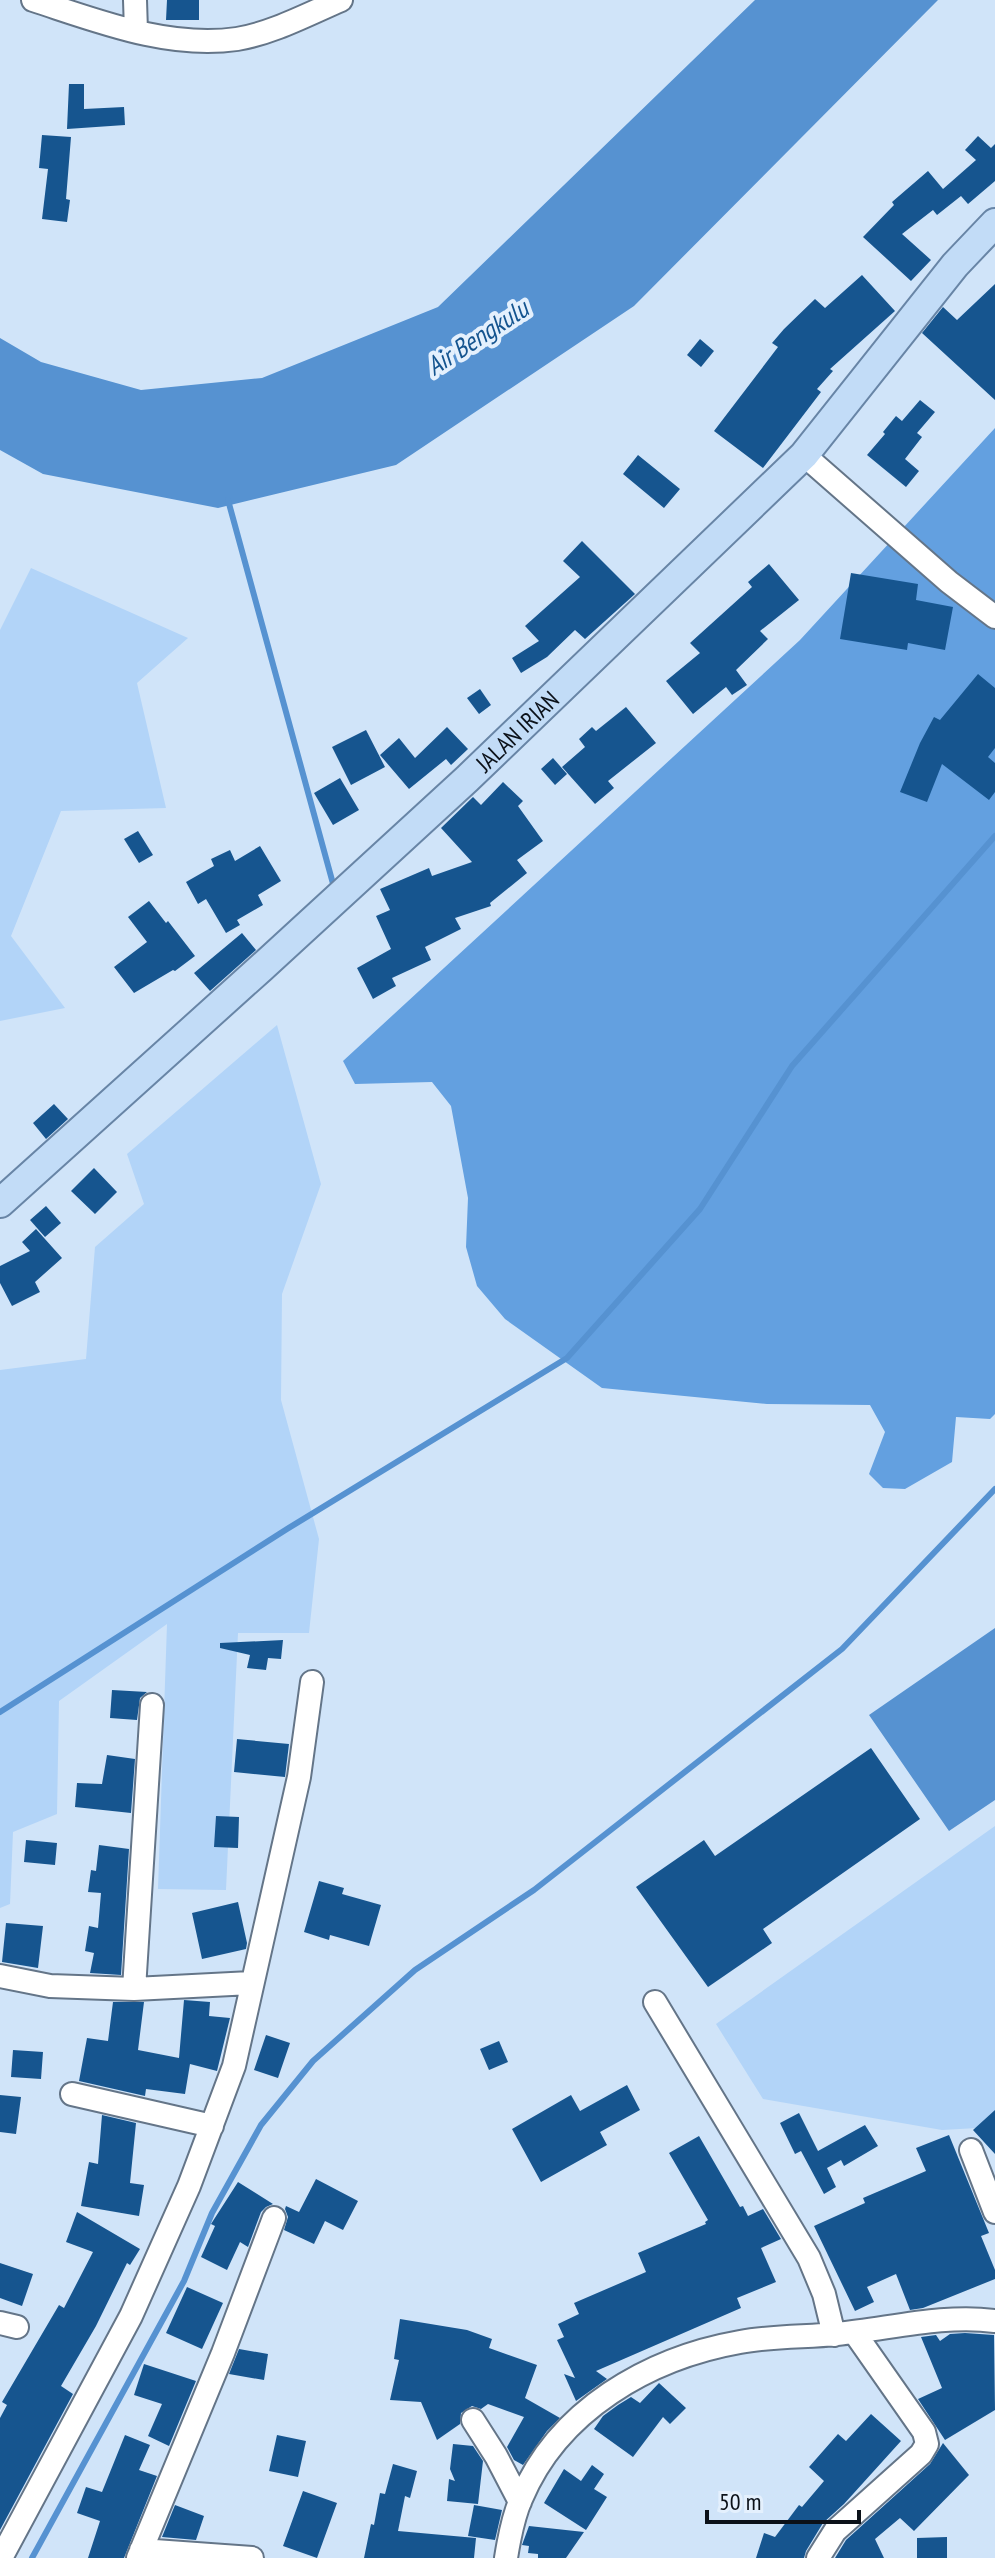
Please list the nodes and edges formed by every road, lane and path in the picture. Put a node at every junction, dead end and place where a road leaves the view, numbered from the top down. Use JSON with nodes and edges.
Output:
{"nodes":[{"id":1,"x":33,"y":0,"type":"edge"},
{"id":2,"x":135,"y":0,"type":"edge"},
{"id":3,"x":341,"y":0,"type":"edge"},
{"id":4,"x":136,"y":31,"type":"junction"},
{"id":5,"x":995,"y":223,"type":"edge"},
{"id":6,"x":804,"y":455,"type":"junction"},
{"id":7,"x":995,"y":617,"type":"edge"},
{"id":8,"x":0,"y":1203,"type":"edge"},
{"id":9,"x":312,"y":1682,"type":"dead end"},
{"id":10,"x":152,"y":1705,"type":"dead end"},
{"id":11,"x":0,"y":1976,"type":"edge"},
{"id":12,"x":251,"y":1983,"type":"junction"},
{"id":13,"x":134,"y":1989,"type":"junction"},
{"id":14,"x":655,"y":2002,"type":"dead end"},
{"id":15,"x":72,"y":2094,"type":"dead end"},
{"id":16,"x":212,"y":2126,"type":"junction"},
{"id":17,"x":971,"y":2150,"type":"dead end"},
{"id":18,"x":995,"y":2212,"type":"edge"},
{"id":19,"x":274,"y":2218,"type":"dead end"},
{"id":20,"x":995,"y":2321,"type":"edge"},
{"id":21,"x":844,"y":2333,"type":"junction"},
{"id":22,"x":473,"y":2420,"type":"dead end"},
{"id":23,"x":520,"y":2502,"type":"junction"},
{"id":24,"x":139,"y":2554,"type":"edge"},
{"id":25,"x":1,"y":2558,"type":"edge"},
{"id":26,"x":252,"y":2558,"type":"edge"},
{"id":27,"x":506,"y":2558,"type":"edge"},
{"id":28,"x":818,"y":2558,"type":"edge"}],
"edges":[{"from":1,"to":4,"type":"street"},
{"from":2,"to":4,"type":"street"},
{"from":3,"to":4,"type":"street"},
{"from":5,"to":6,"type":"main road","name":"JALAN IRIAN"},
{"from":6,"to":7,"type":"street"},
{"from":6,"to":8,"type":"main road","name":"JALAN IRIAN"},
{"from":9,"to":12,"type":"street"},
{"from":10,"to":13,"type":"street"},
{"from":11,"to":13,"type":"street"},
{"from":12,"to":13,"type":"street"},
{"from":12,"to":16,"type":"street"},
{"from":14,"to":21,"type":"street"},
{"from":15,"to":16,"type":"street"},
{"from":16,"to":25,"type":"street"},
{"from":17,"to":18,"type":"street"},
{"from":19,"to":24,"type":"street"},
{"from":20,"to":21,"type":"street"},
{"from":21,"to":23,"type":"street"},
{"from":21,"to":28,"type":"street"},
{"from":22,"to":23,"type":"street"},
{"from":23,"to":27,"type":"street"},
{"from":24,"to":26,"type":"street"}]}
